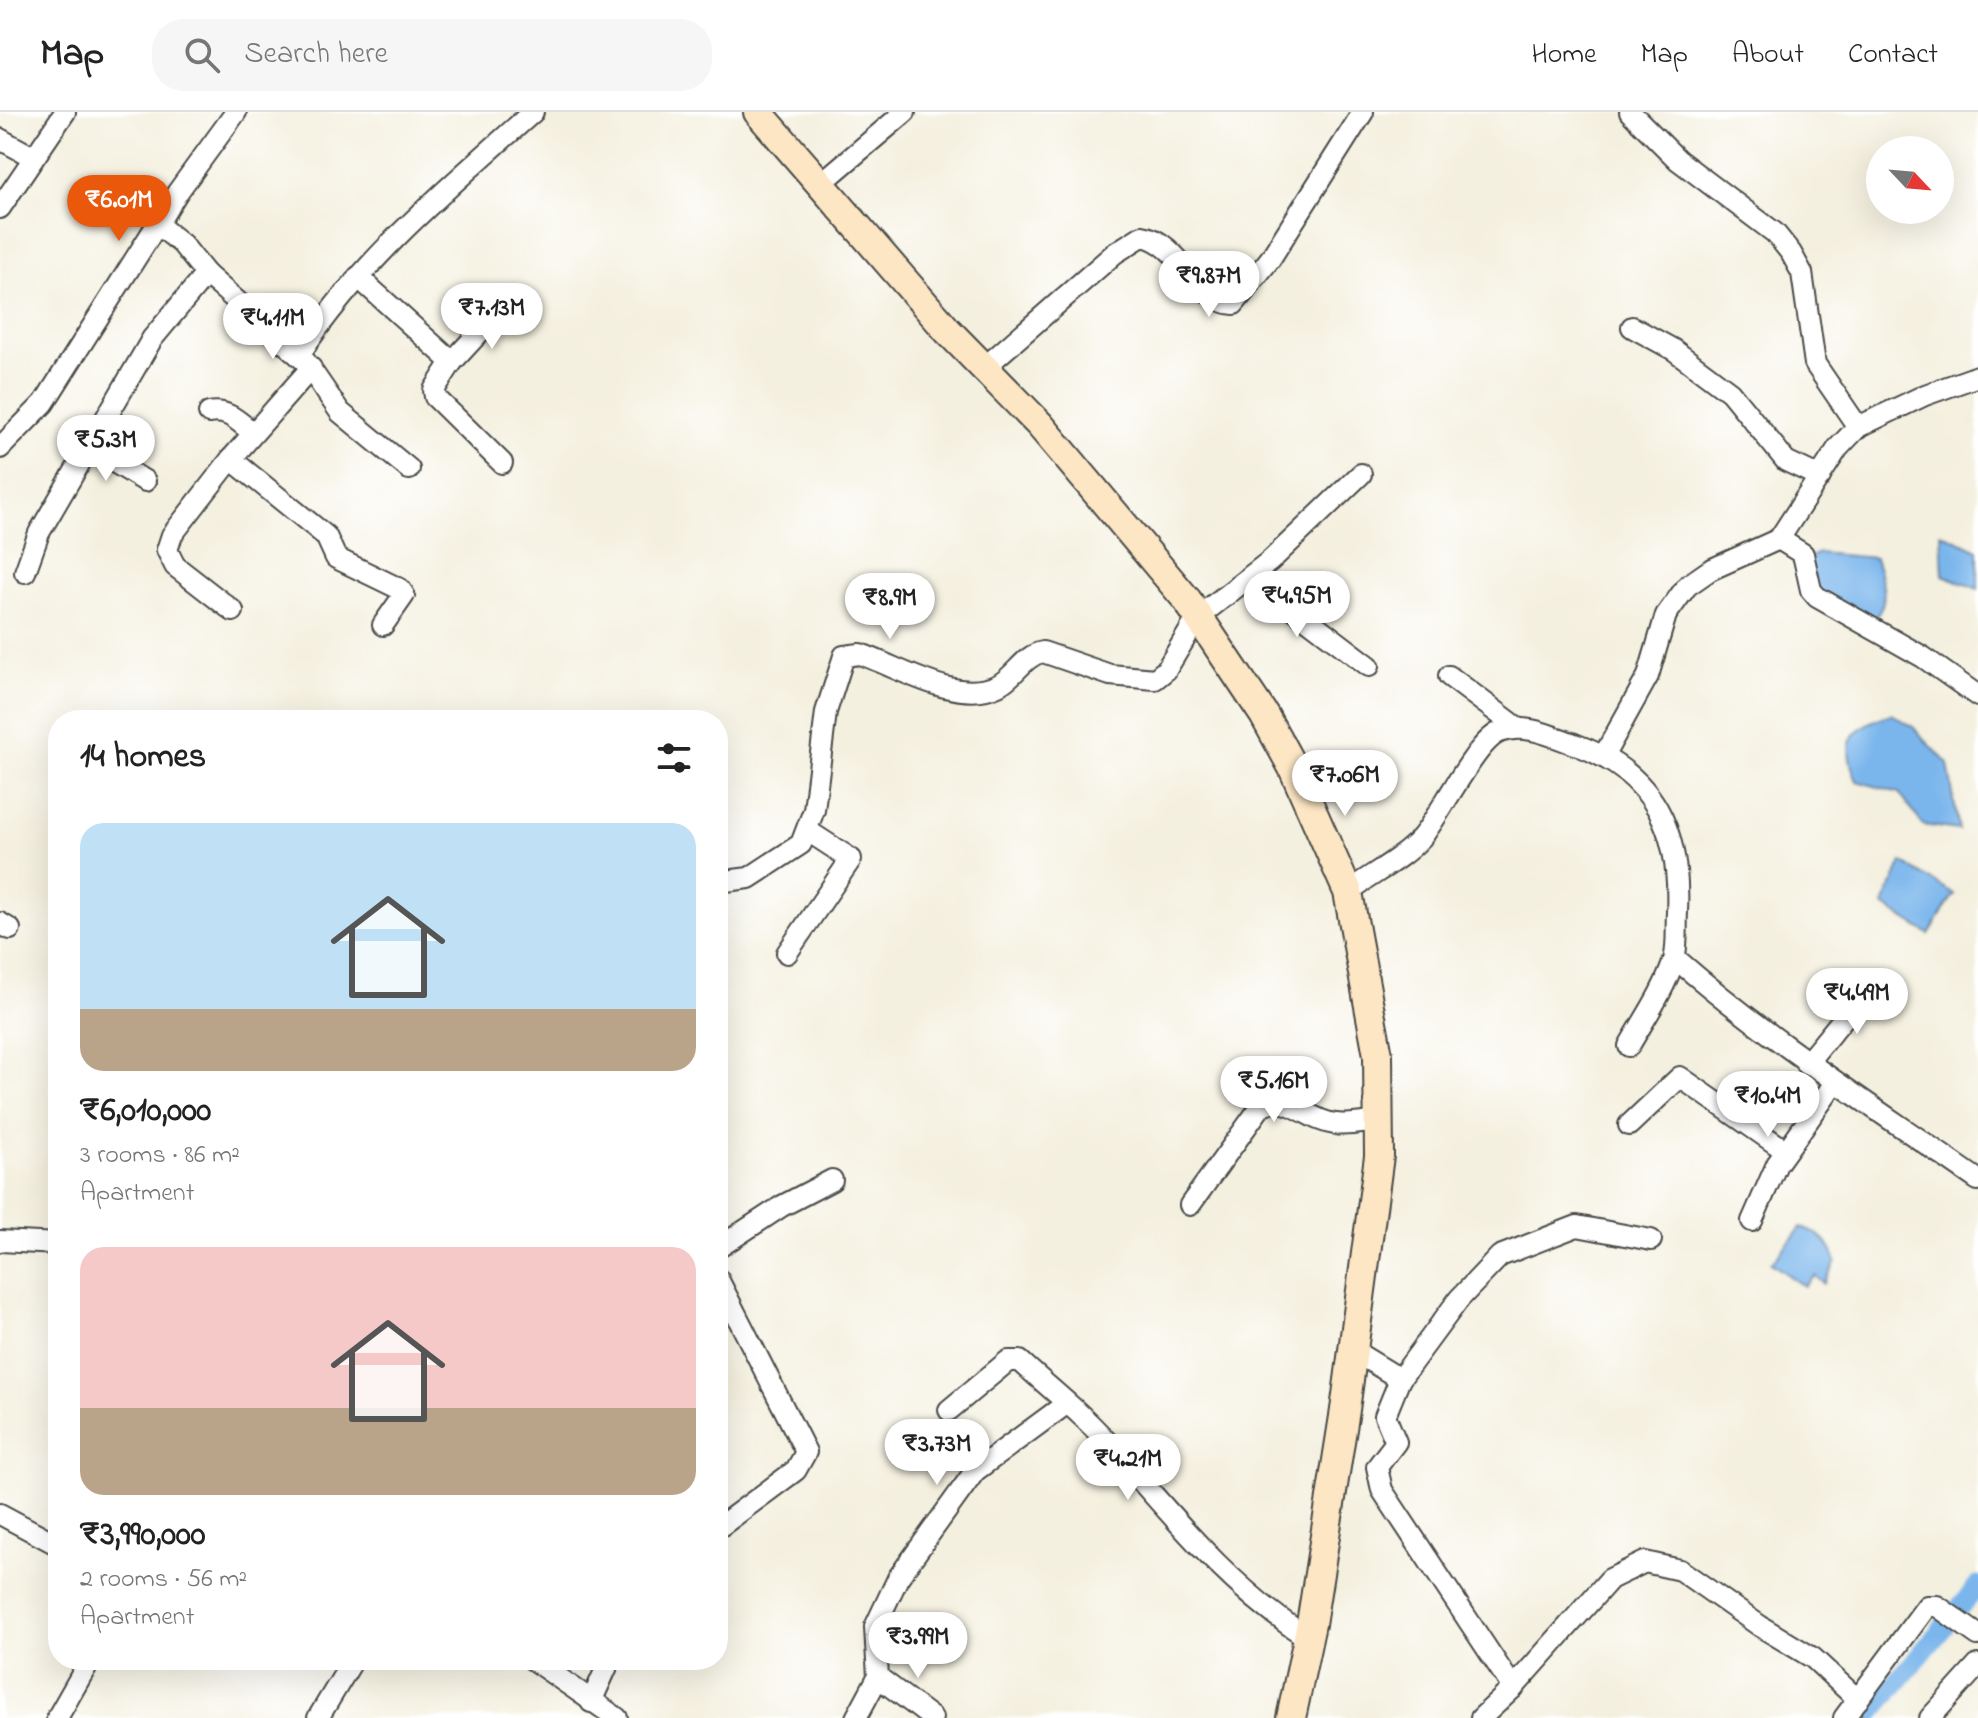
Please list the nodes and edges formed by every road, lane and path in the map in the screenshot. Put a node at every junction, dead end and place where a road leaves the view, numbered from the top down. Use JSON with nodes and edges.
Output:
{"nodes":[{"id":1,"x":65,"y":112,"type":"edge"},
{"id":2,"x":236,"y":112,"type":"edge"},
{"id":3,"x":533,"y":112,"type":"edge"},
{"id":4,"x":905,"y":112,"type":"edge"},
{"id":5,"x":1363,"y":112,"type":"edge"},
{"id":6,"x":1630,"y":112,"type":"edge"},
{"id":7,"x":769,"y":116,"type":"edge"},
{"id":8,"x":0,"y":139,"type":"edge"},
{"id":9,"x":33,"y":157,"type":"junction"},
{"id":10,"x":819,"y":185,"type":"junction"},
{"id":11,"x":0,"y":208,"type":"edge"},
{"id":12,"x":157,"y":224,"type":"junction"},
{"id":13,"x":206,"y":274,"type":"junction"},
{"id":14,"x":358,"y":277,"type":"junction"},
{"id":15,"x":500,"y":310,"type":"dead end"},
{"id":16,"x":1632,"y":327,"type":"dead end"},
{"id":17,"x":305,"y":362,"type":"junction"},
{"id":18,"x":452,"y":362,"type":"junction"},
{"id":19,"x":985,"y":367,"type":"junction"},
{"id":20,"x":1978,"y":376,"type":"edge"},
{"id":21,"x":209,"y":413,"type":"dead end"},
{"id":22,"x":1858,"y":427,"type":"junction"},
{"id":23,"x":253,"y":433,"type":"junction"},
{"id":24,"x":89,"y":447,"type":"junction"},
{"id":25,"x":0,"y":448,"type":"edge"},
{"id":26,"x":231,"y":459,"type":"junction"},
{"id":27,"x":502,"y":463,"type":"dead end"},
{"id":28,"x":409,"y":469,"type":"dead end"},
{"id":29,"x":1361,"y":474,"type":"dead end"},
{"id":30,"x":1820,"y":477,"type":"junction"},
{"id":31,"x":145,"y":481,"type":"dead end"},
{"id":32,"x":1779,"y":539,"type":"junction"},
{"id":33,"x":25,"y":572,"type":"dead end"},
{"id":34,"x":1252,"y":577,"type":"junction"},
{"id":35,"x":233,"y":611,"type":"dead end"},
{"id":36,"x":1198,"y":617,"type":"junction"},
{"id":37,"x":383,"y":625,"type":"dead end"},
{"id":38,"x":1369,"y":666,"type":"dead end"},
{"id":39,"x":1449,"y":676,"type":"dead end"},
{"id":40,"x":1978,"y":696,"type":"edge"},
{"id":41,"x":1518,"y":728,"type":"junction"},
{"id":42,"x":1603,"y":757,"type":"junction"},
{"id":43,"x":808,"y":831,"type":"junction"},
{"id":44,"x":728,"y":881,"type":"edge"},
{"id":45,"x":1348,"y":892,"type":"junction"},
{"id":46,"x":787,"y":953,"type":"dead end"},
{"id":47,"x":1675,"y":958,"type":"junction"},
{"id":48,"x":1874,"y":981,"type":"dead end"},
{"id":49,"x":1629,"y":1046,"type":"dead end"},
{"id":50,"x":1806,"y":1064,"type":"junction"},
{"id":51,"x":1834,"y":1084,"type":"junction"},
{"id":52,"x":1380,"y":1121,"type":"junction"},
{"id":53,"x":1629,"y":1125,"type":"dead end"},
{"id":54,"x":1786,"y":1151,"type":"junction"},
{"id":55,"x":832,"y":1180,"type":"dead end"},
{"id":56,"x":1978,"y":1180,"type":"edge"},
{"id":57,"x":1190,"y":1205,"type":"dead end"},
{"id":58,"x":1752,"y":1221,"type":"dead end"},
{"id":59,"x":1651,"y":1240,"type":"dead end"},
{"id":60,"x":0,"y":1241,"type":"edge"},
{"id":61,"x":728,"y":1241,"type":"edge"},
{"id":62,"x":48,"y":1243,"type":"edge"},
{"id":63,"x":728,"y":1299,"type":"edge"},
{"id":64,"x":1354,"y":1351,"type":"junction"},
{"id":65,"x":1400,"y":1379,"type":"junction"},
{"id":66,"x":1066,"y":1404,"type":"junction"},
{"id":67,"x":949,"y":1410,"type":"dead end"},
{"id":68,"x":0,"y":1514,"type":"edge"},
{"id":69,"x":728,"y":1521,"type":"edge"},
{"id":70,"x":48,"y":1540,"type":"edge"},
{"id":71,"x":1978,"y":1635,"type":"edge"},
{"id":72,"x":1308,"y":1638,"type":"junction"},
{"id":73,"x":1978,"y":1665,"type":"edge"},
{"id":74,"x":84,"y":1670,"type":"edge"},
{"id":75,"x":347,"y":1670,"type":"edge"},
{"id":76,"x":547,"y":1670,"type":"edge"},
{"id":77,"x":605,"y":1670,"type":"edge"},
{"id":78,"x":878,"y":1677,"type":"junction"},
{"id":79,"x":1513,"y":1688,"type":"junction"},
{"id":80,"x":1858,"y":1700,"type":"junction"},
{"id":81,"x":591,"y":1702,"type":"junction"},
{"id":82,"x":57,"y":1718,"type":"edge"},
{"id":83,"x":318,"y":1718,"type":"edge"},
{"id":84,"x":617,"y":1718,"type":"edge"},
{"id":85,"x":856,"y":1718,"type":"edge"},
{"id":86,"x":932,"y":1718,"type":"edge"},
{"id":87,"x":1291,"y":1718,"type":"edge"},
{"id":88,"x":1481,"y":1718,"type":"edge"},
{"id":89,"x":1844,"y":1718,"type":"edge"},
{"id":90,"x":1930,"y":1718,"type":"edge"}],
"edges":[{"from":1,"to":9,"type":"street"},
{"from":2,"to":12,"type":"street"},
{"from":3,"to":14,"type":"street"},
{"from":4,"to":10,"type":"street"},
{"from":5,"to":19,"type":"street"},
{"from":6,"to":22,"type":"street"},
{"from":7,"to":10,"type":"street"},
{"from":8,"to":9,"type":"street"},
{"from":9,"to":11,"type":"street"},
{"from":10,"to":19,"type":"street"},
{"from":12,"to":13,"type":"street"},
{"from":12,"to":25,"type":"street"},
{"from":13,"to":17,"type":"street"},
{"from":13,"to":24,"type":"street"},
{"from":14,"to":17,"type":"street"},
{"from":14,"to":18,"type":"street"},
{"from":15,"to":18,"type":"street"},
{"from":16,"to":30,"type":"street"},
{"from":17,"to":23,"type":"street"},
{"from":17,"to":28,"type":"street"},
{"from":18,"to":27,"type":"street"},
{"from":19,"to":36,"type":"street"},
{"from":20,"to":22,"type":"street"},
{"from":21,"to":23,"type":"street"},
{"from":22,"to":30,"type":"street"},
{"from":23,"to":26,"type":"street"},
{"from":24,"to":31,"type":"street"},
{"from":24,"to":33,"type":"street"},
{"from":26,"to":35,"type":"street"},
{"from":26,"to":37,"type":"street"},
{"from":29,"to":34,"type":"street"},
{"from":30,"to":32,"type":"street"},
{"from":32,"to":40,"type":"street"},
{"from":32,"to":42,"type":"street"},
{"from":34,"to":36,"type":"street"},
{"from":34,"to":38,"type":"street"},
{"from":36,"to":43,"type":"street"},
{"from":36,"to":45,"type":"street"},
{"from":39,"to":41,"type":"street"},
{"from":41,"to":42,"type":"street"},
{"from":41,"to":45,"type":"street"},
{"from":42,"to":47,"type":"street"},
{"from":43,"to":44,"type":"street"},
{"from":43,"to":46,"type":"street"},
{"from":45,"to":52,"type":"street"},
{"from":47,"to":49,"type":"street"},
{"from":47,"to":50,"type":"street"},
{"from":48,"to":50,"type":"street"},
{"from":50,"to":51,"type":"street"},
{"from":51,"to":54,"type":"street"},
{"from":51,"to":56,"type":"street"},
{"from":52,"to":57,"type":"street"},
{"from":52,"to":64,"type":"street"},
{"from":53,"to":54,"type":"street"},
{"from":54,"to":58,"type":"street"},
{"from":55,"to":61,"type":"street"},
{"from":59,"to":65,"type":"street"},
{"from":60,"to":62,"type":"street"},
{"from":63,"to":69,"type":"street"},
{"from":64,"to":65,"type":"street"},
{"from":64,"to":72,"type":"street"},
{"from":65,"to":79,"type":"street"},
{"from":66,"to":67,"type":"street"},
{"from":66,"to":72,"type":"street"},
{"from":66,"to":78,"type":"street"},
{"from":68,"to":70,"type":"street"},
{"from":71,"to":80,"type":"street"},
{"from":72,"to":87,"type":"street"},
{"from":73,"to":90,"type":"street"},
{"from":74,"to":82,"type":"street"},
{"from":75,"to":83,"type":"street"},
{"from":76,"to":81,"type":"street"},
{"from":77,"to":81,"type":"street"},
{"from":78,"to":85,"type":"street"},
{"from":78,"to":86,"type":"street"},
{"from":79,"to":80,"type":"street"},
{"from":79,"to":88,"type":"street"},
{"from":80,"to":89,"type":"street"},
{"from":81,"to":84,"type":"street"}]}
